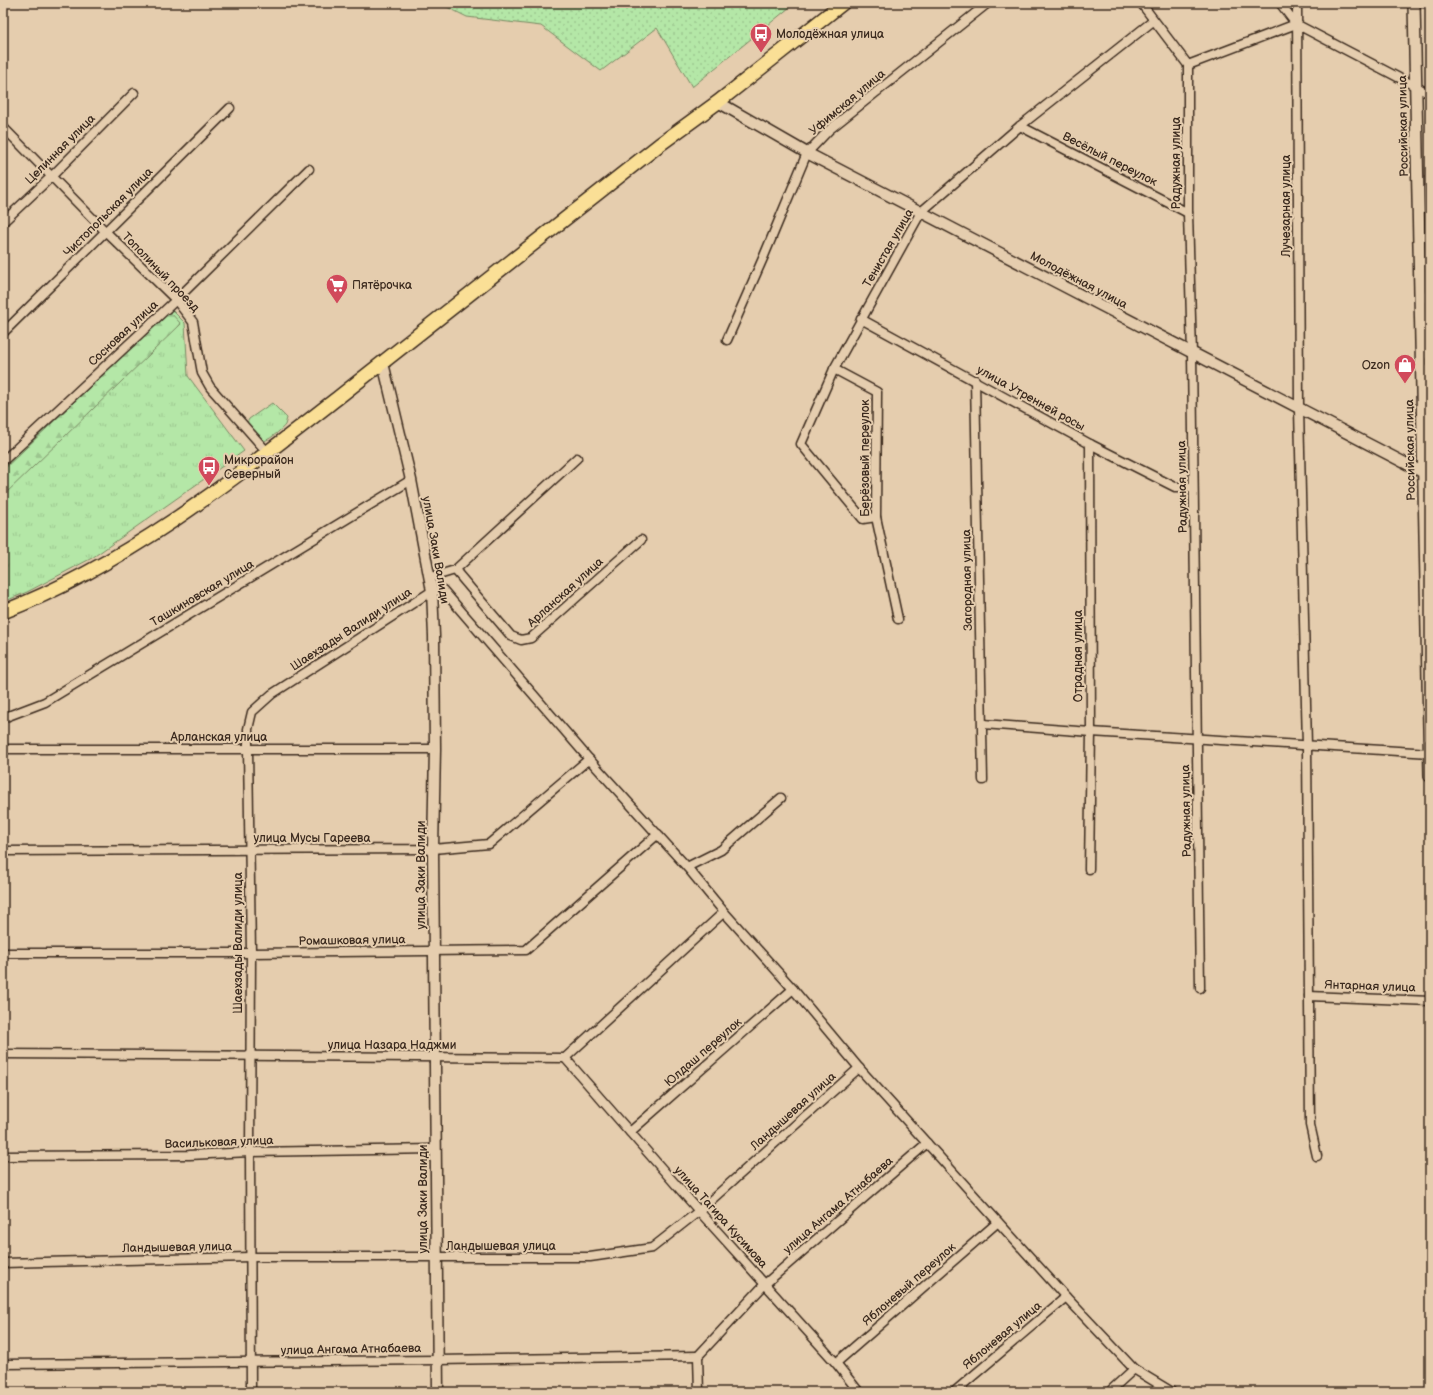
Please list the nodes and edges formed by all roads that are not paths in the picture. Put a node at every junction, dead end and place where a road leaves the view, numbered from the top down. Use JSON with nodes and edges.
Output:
{"nodes":[{"id":1,"x":844,"y":3,"type":"edge"},
{"id":2,"x":988,"y":3,"type":"edge"},
{"id":3,"x":1141,"y":3,"type":"edge"},
{"id":4,"x":1280,"y":3,"type":"edge"},
{"id":5,"x":1297,"y":3,"type":"edge"},
{"id":6,"x":1414,"y":3,"type":"edge"},
{"id":7,"x":1154,"y":21,"type":"junction"},
{"id":8,"x":1296,"y":24,"type":"junction"},
{"id":9,"x":1188,"y":65,"type":"junction"},
{"id":10,"x":1415,"y":86,"type":"junction"},
{"id":11,"x":134,"y":93,"type":"dead end"},
{"id":12,"x":1430,"y":94,"type":"edge"},
{"id":13,"x":718,"y":102,"type":"junction"},
{"id":14,"x":230,"y":108,"type":"dead end"},
{"id":15,"x":1020,"y":126,"type":"junction"},
{"id":16,"x":3,"y":127,"type":"edge"},
{"id":17,"x":807,"y":153,"type":"junction"},
{"id":18,"x":309,"y":169,"type":"dead end"},
{"id":19,"x":51,"y":176,"type":"junction"},
{"id":20,"x":921,"y":212,"type":"junction"},
{"id":21,"x":1188,"y":213,"type":"junction"},
{"id":22,"x":3,"y":222,"type":"edge"},
{"id":23,"x":106,"y":231,"type":"junction"},
{"id":24,"x":1425,"y":297,"type":"edge"},
{"id":25,"x":176,"y":300,"type":"junction"},
{"id":26,"x":861,"y":319,"type":"junction"},
{"id":27,"x":3,"y":333,"type":"edge"},
{"id":28,"x":726,"y":340,"type":"dead end"},
{"id":29,"x":1192,"y":354,"type":"junction"},
{"id":30,"x":383,"y":363,"type":"junction"},
{"id":31,"x":834,"y":369,"type":"junction"},
{"id":32,"x":974,"y":380,"type":"junction"},
{"id":33,"x":1299,"y":409,"type":"junction"},
{"id":34,"x":1090,"y":444,"type":"junction"},
{"id":35,"x":268,"y":453,"type":"junction"},
{"id":36,"x":577,"y":458,"type":"dead end"},
{"id":37,"x":3,"y":461,"type":"edge"},
{"id":38,"x":1426,"y":474,"type":"edge"},
{"id":39,"x":411,"y":480,"type":"junction"},
{"id":40,"x":1193,"y":488,"type":"junction"},
{"id":41,"x":876,"y":517,"type":"junction"},
{"id":42,"x":641,"y":540,"type":"dead end"},
{"id":43,"x":455,"y":570,"type":"junction"},
{"id":44,"x":429,"y":578,"type":"junction"},
{"id":45,"x":432,"y":592,"type":"junction"},
{"id":46,"x":3,"y":612,"type":"edge"},
{"id":47,"x":898,"y":619,"type":"dead end"},
{"id":48,"x":3,"y":718,"type":"edge"},
{"id":49,"x":982,"y":724,"type":"junction"},
{"id":50,"x":1091,"y":732,"type":"junction"},
{"id":51,"x":1197,"y":738,"type":"junction"},
{"id":52,"x":1307,"y":746,"type":"junction"},
{"id":53,"x":3,"y":749,"type":"edge"},
{"id":54,"x":248,"y":749,"type":"junction"},
{"id":55,"x":435,"y":749,"type":"junction"},
{"id":56,"x":1430,"y":753,"type":"edge"},
{"id":57,"x":589,"y":758,"type":"junction"},
{"id":58,"x":1430,"y":776,"type":"edge"},
{"id":59,"x":983,"y":780,"type":"dead end"},
{"id":60,"x":781,"y":798,"type":"dead end"},
{"id":61,"x":658,"y":834,"type":"junction"},
{"id":62,"x":433,"y":850,"type":"junction"},
{"id":63,"x":3,"y":851,"type":"edge"},
{"id":64,"x":249,"y":851,"type":"junction"},
{"id":65,"x":687,"y":867,"type":"junction"},
{"id":66,"x":1089,"y":869,"type":"dead end"},
{"id":67,"x":724,"y":912,"type":"junction"},
{"id":68,"x":435,"y":951,"type":"junction"},
{"id":69,"x":3,"y":953,"type":"edge"},
{"id":70,"x":250,"y":953,"type":"junction"},
{"id":71,"x":1200,"y":988,"type":"dead end"},
{"id":72,"x":792,"y":989,"type":"junction"},
{"id":73,"x":1309,"y":996,"type":"junction"},
{"id":74,"x":1430,"y":1001,"type":"edge"},
{"id":75,"x":3,"y":1054,"type":"edge"},
{"id":76,"x":250,"y":1056,"type":"junction"},
{"id":77,"x":434,"y":1057,"type":"junction"},
{"id":78,"x":565,"y":1058,"type":"junction"},
{"id":79,"x":859,"y":1068,"type":"junction"},
{"id":80,"x":630,"y":1132,"type":"junction"},
{"id":81,"x":927,"y":1143,"type":"junction"},
{"id":82,"x":436,"y":1149,"type":"junction"},
{"id":83,"x":250,"y":1152,"type":"junction"},
{"id":84,"x":3,"y":1156,"type":"edge"},
{"id":85,"x":1317,"y":1156,"type":"dead end"},
{"id":86,"x":699,"y":1211,"type":"junction"},
{"id":87,"x":998,"y":1222,"type":"junction"},
{"id":88,"x":250,"y":1257,"type":"junction"},
{"id":89,"x":436,"y":1258,"type":"junction"},
{"id":90,"x":3,"y":1263,"type":"edge"},
{"id":91,"x":766,"y":1284,"type":"junction"},
{"id":92,"x":1066,"y":1297,"type":"junction"},
{"id":93,"x":698,"y":1356,"type":"junction"},
{"id":94,"x":438,"y":1360,"type":"junction"},
{"id":95,"x":251,"y":1362,"type":"junction"},
{"id":96,"x":3,"y":1364,"type":"edge"},
{"id":97,"x":836,"y":1364,"type":"junction"},
{"id":98,"x":1134,"y":1369,"type":"junction"},
{"id":99,"x":251,"y":1392,"type":"edge"},
{"id":100,"x":438,"y":1392,"type":"edge"},
{"id":101,"x":699,"y":1392,"type":"edge"},
{"id":102,"x":859,"y":1392,"type":"edge"},
{"id":103,"x":954,"y":1392,"type":"edge"},
{"id":104,"x":1109,"y":1392,"type":"edge"},
{"id":105,"x":1172,"y":1392,"type":"edge"}],
"edges":[{"from":1,"to":13,"type":"main road"},
{"from":2,"to":17,"type":"street","name":"Уфимская улица"},
{"from":3,"to":7,"type":"street"},
{"from":4,"to":8,"type":"street"},
{"from":5,"to":8,"type":"street","name":"Лучезарная улица"},
{"from":6,"to":10,"type":"main road","name":"Российская улица"},
{"from":7,"to":9,"type":"street"},
{"from":7,"to":15,"type":"street","name":"Тенистая улица"},
{"from":8,"to":9,"type":"street"},
{"from":8,"to":10,"type":"street"},
{"from":8,"to":33,"type":"street","name":"Лучезарная улица"},
{"from":9,"to":21,"type":"street","name":"Радужная улица"},
{"from":10,"to":12,"type":"street"},
{"from":10,"to":24,"type":"main road","name":"Российская улица"},
{"from":11,"to":19,"type":"street","name":"Целинная улица"},
{"from":13,"to":17,"type":"street","name":"Молодёжная улица"},
{"from":13,"to":30,"type":"main road"},
{"from":14,"to":23,"type":"street","name":"Чистопольская улица"},
{"from":15,"to":20,"type":"street","name":"Тенистая улица"},
{"from":15,"to":21,"type":"street","name":"Весёлый переулок"},
{"from":16,"to":19,"type":"street","name":"Тополиный проезд"},
{"from":17,"to":20,"type":"street","name":"Молодёжная улица"},
{"from":17,"to":28,"type":"street","name":"Уфимская улица"},
{"from":18,"to":25,"type":"street","name":"Сосновая улица"},
{"from":19,"to":22,"type":"street","name":"Целинная улица"},
{"from":19,"to":23,"type":"street","name":"Тополиный проезд"},
{"from":20,"to":26,"type":"street","name":"Тенистая улица"},
{"from":20,"to":29,"type":"street","name":"Молодёжная улица"},
{"from":21,"to":29,"type":"street","name":"Радужная улица"},
{"from":23,"to":25,"type":"street","name":"Тополиный проезд"},
{"from":23,"to":27,"type":"street","name":"Чистопольская улица"},
{"from":24,"to":38,"type":"main road","name":"Российская улица"},
{"from":25,"to":35,"type":"street","name":"Тополиный проезд"},
{"from":25,"to":37,"type":"street","name":"Сосновая улица"},
{"from":26,"to":31,"type":"street","name":"Тенистая улица"},
{"from":26,"to":32,"type":"street","name":"улица Утренней росы"},
{"from":29,"to":33,"type":"street","name":"Молодёжная улица"},
{"from":29,"to":40,"type":"street","name":"Радужная улица"},
{"from":30,"to":35,"type":"main road"},
{"from":30,"to":39,"type":"street","name":"улица Заки Валиди"},
{"from":31,"to":41,"type":"street","name":"Берёзовый переулок"},
{"from":31,"to":41,"type":"street","name":"Тенистая улица"},
{"from":32,"to":34,"type":"street","name":"улица Утренней росы"},
{"from":32,"to":49,"type":"street","name":"Загородная улица"},
{"from":33,"to":38,"type":"street","name":"Молодёжная улица"},
{"from":33,"to":52,"type":"street","name":"Лучезарная улица"},
{"from":34,"to":40,"type":"street","name":"улица Утренней росы"},
{"from":34,"to":50,"type":"street","name":"Отрадная улица"},
{"from":35,"to":46,"type":"main road"},
{"from":36,"to":43,"type":"street"},
{"from":38,"to":56,"type":"main road","name":"Российская улица"},
{"from":39,"to":44,"type":"street","name":"улица Заки Валиди"},
{"from":39,"to":48,"type":"street","name":"Ташкиновская улица"},
{"from":40,"to":51,"type":"street","name":"Радужная улица"},
{"from":41,"to":47,"type":"street","name":"Берёзовый переулок"},
{"from":42,"to":43,"type":"street","name":"Арланская улица"},
{"from":43,"to":44,"type":"street"},
{"from":44,"to":45,"type":"street","name":"улица Заки Валиди"},
{"from":45,"to":54,"type":"street","name":"Шаехзады Валиди улица"},
{"from":45,"to":55,"type":"street","name":"улица Заки Валиди"},
{"from":45,"to":57,"type":"street"},
{"from":49,"to":50,"type":"street"},
{"from":49,"to":59,"type":"street","name":"Загородная улица"},
{"from":50,"to":51,"type":"street"},
{"from":50,"to":66,"type":"street","name":"Отрадная улица"},
{"from":51,"to":52,"type":"street"},
{"from":51,"to":71,"type":"street","name":"Радужная улица"},
{"from":52,"to":56,"type":"street"},
{"from":52,"to":73,"type":"street","name":"Лучезарная улица"},
{"from":53,"to":54,"type":"street","name":"Арланская улица"},
{"from":54,"to":55,"type":"street","name":"Арланская улица"},
{"from":54,"to":64,"type":"street","name":"Шаехзады Валиди улица"},
{"from":55,"to":62,"type":"street","name":"улица Заки Валиди"},
{"from":56,"to":58,"type":"main road","name":"Российская улица"},
{"from":57,"to":61,"type":"street"},
{"from":57,"to":62,"type":"street","name":"улица Мусы Гареева"},
{"from":60,"to":65,"type":"street"},
{"from":61,"to":65,"type":"street"},
{"from":61,"to":68,"type":"street","name":"Ромашковая улица"},
{"from":62,"to":64,"type":"street","name":"улица Мусы Гареева"},
{"from":62,"to":68,"type":"street","name":"улица Заки Валиди"},
{"from":63,"to":64,"type":"street","name":"улица Мусы Гареева"},
{"from":64,"to":70,"type":"street","name":"Шаехзады Валиди улица"},
{"from":65,"to":67,"type":"street"},
{"from":67,"to":72,"type":"street"},
{"from":67,"to":78,"type":"street"},
{"from":68,"to":70,"type":"street","name":"Ромашковая улица"},
{"from":68,"to":77,"type":"street","name":"улица Заки Валиди"},
{"from":69,"to":70,"type":"street","name":"Ромашковая улица"},
{"from":70,"to":76,"type":"street","name":"Шаехзады Валиди улица"},
{"from":72,"to":79,"type":"street"},
{"from":72,"to":80,"type":"street","name":"Юлдаш переулок"},
{"from":73,"to":74,"type":"street","name":"Янтарная улица"},
{"from":73,"to":85,"type":"street","name":"Лучезарная улица"},
{"from":75,"to":76,"type":"street","name":"улица Назара Наджми"},
{"from":76,"to":77,"type":"street","name":"улица Назара Наджми"},
{"from":76,"to":83,"type":"street","name":"Шаехзады Валиди улица"},
{"from":77,"to":78,"type":"street","name":"улица Назара Наджми"},
{"from":77,"to":82,"type":"street","name":"улица Заки Валиди"},
{"from":78,"to":80,"type":"street","name":"улица Тагира Кусимова"},
{"from":79,"to":81,"type":"street"},
{"from":79,"to":86,"type":"street","name":"Ландышевая улица"},
{"from":80,"to":86,"type":"street","name":"улица Тагира Кусимова"},
{"from":81,"to":87,"type":"street"},
{"from":81,"to":91,"type":"street","name":"улица Ангама Атнабаева"},
{"from":82,"to":83,"type":"street","name":"Васильковая улица"},
{"from":82,"to":89,"type":"street","name":"улица Заки Валиди"},
{"from":83,"to":84,"type":"street","name":"Васильковая улица"},
{"from":83,"to":88,"type":"street","name":"Шаехзады Валиди улица"},
{"from":86,"to":89,"type":"street","name":"Ландышевая улица"},
{"from":86,"to":91,"type":"street","name":"улица Тагира Кусимова"},
{"from":87,"to":92,"type":"street"},
{"from":87,"to":97,"type":"street","name":"Яблоневый переулок"},
{"from":88,"to":89,"type":"street","name":"Ландышевая улица"},
{"from":88,"to":90,"type":"street","name":"Ландышевая улица"},
{"from":88,"to":95,"type":"street","name":"Шаехзады Валиди улица"},
{"from":89,"to":94,"type":"street","name":"улица Заки Валиди"},
{"from":91,"to":93,"type":"street","name":"улица Ангама Атнабаева"},
{"from":91,"to":97,"type":"street","name":"улица Тагира Кусимова"},
{"from":92,"to":98,"type":"street"},
{"from":92,"to":103,"type":"street","name":"Яблоневая улица"},
{"from":93,"to":94,"type":"street","name":"улица Ангама Атнабаева"},
{"from":93,"to":101,"type":"street"},
{"from":94,"to":95,"type":"street","name":"улица Ангама Атнабаева"},
{"from":94,"to":100,"type":"street","name":"улица Заки Валиди"},
{"from":95,"to":96,"type":"street","name":"улица Ангама Атнабаева"},
{"from":95,"to":99,"type":"street","name":"Шаехзады Валиди улица"},
{"from":97,"to":102,"type":"street","name":"улица Тагира Кусимова"},
{"from":98,"to":104,"type":"street"},
{"from":98,"to":105,"type":"street"}]}
